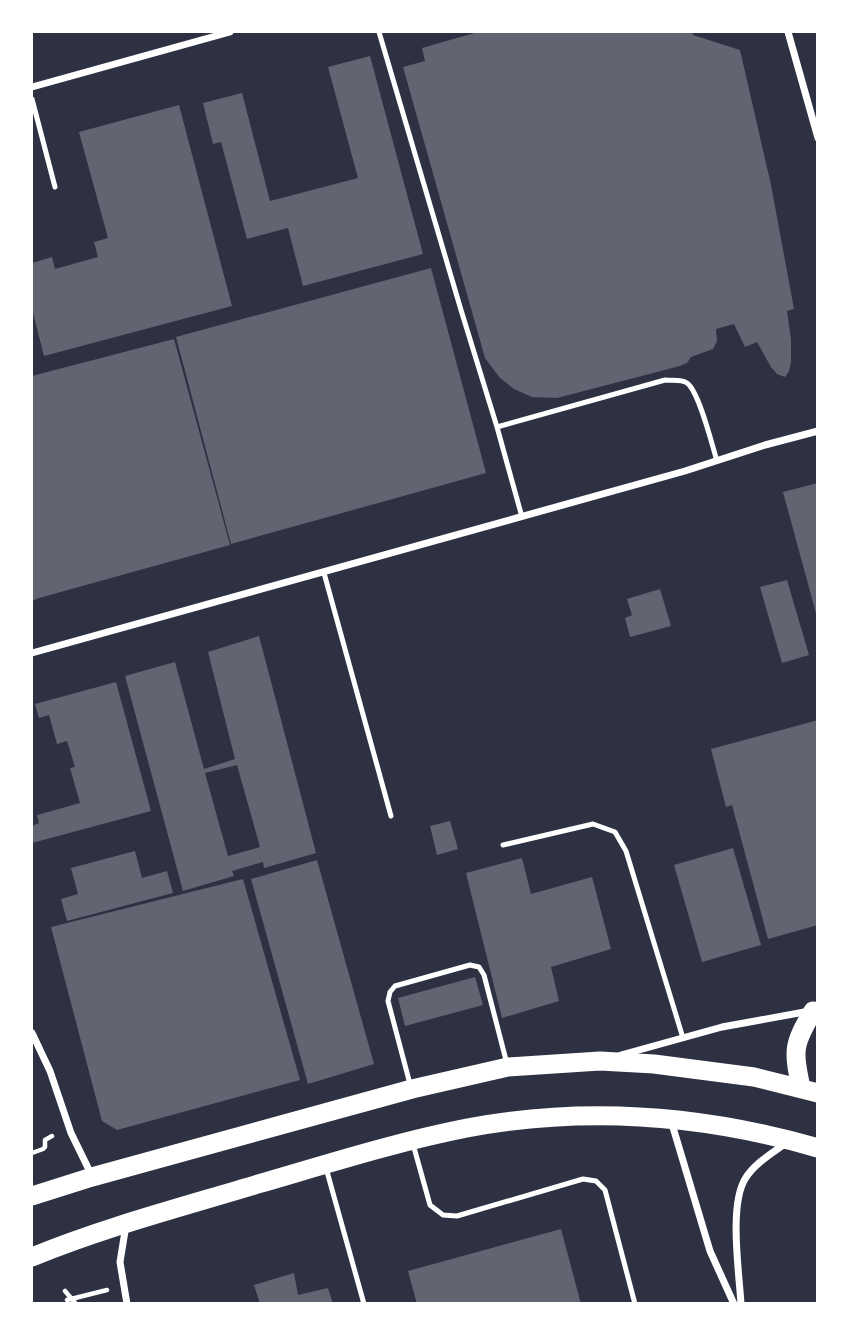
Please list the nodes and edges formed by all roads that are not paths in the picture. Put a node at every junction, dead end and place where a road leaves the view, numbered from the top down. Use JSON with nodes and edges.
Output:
{"nodes":[{"id":1,"x":230,"y":32,"type":"edge"},
{"id":2,"x":379,"y":32,"type":"edge"},
{"id":3,"x":788,"y":32,"type":"edge"},
{"id":4,"x":32,"y":87,"type":"edge"},
{"id":5,"x":32,"y":99,"type":"edge"},
{"id":6,"x":817,"y":138,"type":"edge"},
{"id":7,"x":55,"y":187,"type":"dead end"},
{"id":8,"x":497,"y":427,"type":"junction"},
{"id":9,"x":817,"y":430,"type":"edge"},
{"id":10,"x":717,"y":460,"type":"junction"},
{"id":11,"x":522,"y":517,"type":"junction"},
{"id":12,"x":324,"y":573,"type":"junction"},
{"id":13,"x":32,"y":653,"type":"edge"},
{"id":14,"x":391,"y":817,"type":"dead end"},
{"id":15,"x":503,"y":845,"type":"dead end"},
{"id":16,"x":815,"y":1010,"type":"edge"},
{"id":17,"x":32,"y":1033,"type":"edge"},
{"id":18,"x":683,"y":1038,"type":"junction"},
{"id":19,"x":600,"y":1061,"type":"junction"},
{"id":20,"x":508,"y":1067,"type":"junction"},
{"id":21,"x":412,"y":1089,"type":"junction"},
{"id":22,"x":809,"y":1091,"type":"edge"},
{"id":23,"x":671,"y":1120,"type":"junction"},
{"id":24,"x":789,"y":1140,"type":"junction"},
{"id":25,"x":412,"y":1141,"type":"junction"},
{"id":26,"x":817,"y":1149,"type":"edge"},
{"id":27,"x":325,"y":1165,"type":"junction"},
{"id":28,"x":92,"y":1177,"type":"junction"},
{"id":29,"x":32,"y":1196,"type":"edge"},
{"id":30,"x":127,"y":1224,"type":"junction"},
{"id":31,"x":32,"y":1257,"type":"edge"},
{"id":32,"x":127,"y":1304,"type":"edge"},
{"id":33,"x":364,"y":1304,"type":"edge"},
{"id":34,"x":635,"y":1304,"type":"edge"},
{"id":35,"x":734,"y":1304,"type":"edge"},
{"id":36,"x":741,"y":1304,"type":"edge"}],
"edges":[{"from":1,"to":4,"type":"street"},
{"from":2,"to":8,"type":"lane"},
{"from":3,"to":6,"type":"street"},
{"from":5,"to":7,"type":"lane"},
{"from":8,"to":10,"type":"lane"},
{"from":8,"to":11,"type":"lane"},
{"from":9,"to":10,"type":"street"},
{"from":10,"to":11,"type":"street"},
{"from":11,"to":12,"type":"street"},
{"from":12,"to":13,"type":"street"},
{"from":12,"to":14,"type":"lane"},
{"from":15,"to":18,"type":"lane"},
{"from":16,"to":18,"type":"street"},
{"from":16,"to":22,"type":"highway"},
{"from":17,"to":28,"type":"street"},
{"from":18,"to":19,"type":"street"},
{"from":19,"to":20,"type":"highway"},
{"from":19,"to":22,"type":"highway"},
{"from":20,"to":21,"type":"highway"},
{"from":20,"to":21,"type":"lane"},
{"from":21,"to":28,"type":"highway"},
{"from":23,"to":24,"type":"highway"},
{"from":23,"to":25,"type":"highway"},
{"from":23,"to":35,"type":"street"},
{"from":24,"to":26,"type":"highway"},
{"from":24,"to":36,"type":"street"},
{"from":25,"to":27,"type":"highway"},
{"from":25,"to":34,"type":"lane"},
{"from":27,"to":30,"type":"highway"},
{"from":27,"to":33,"type":"lane"},
{"from":28,"to":29,"type":"highway"},
{"from":30,"to":31,"type":"highway"},
{"from":30,"to":32,"type":"street"}]}
